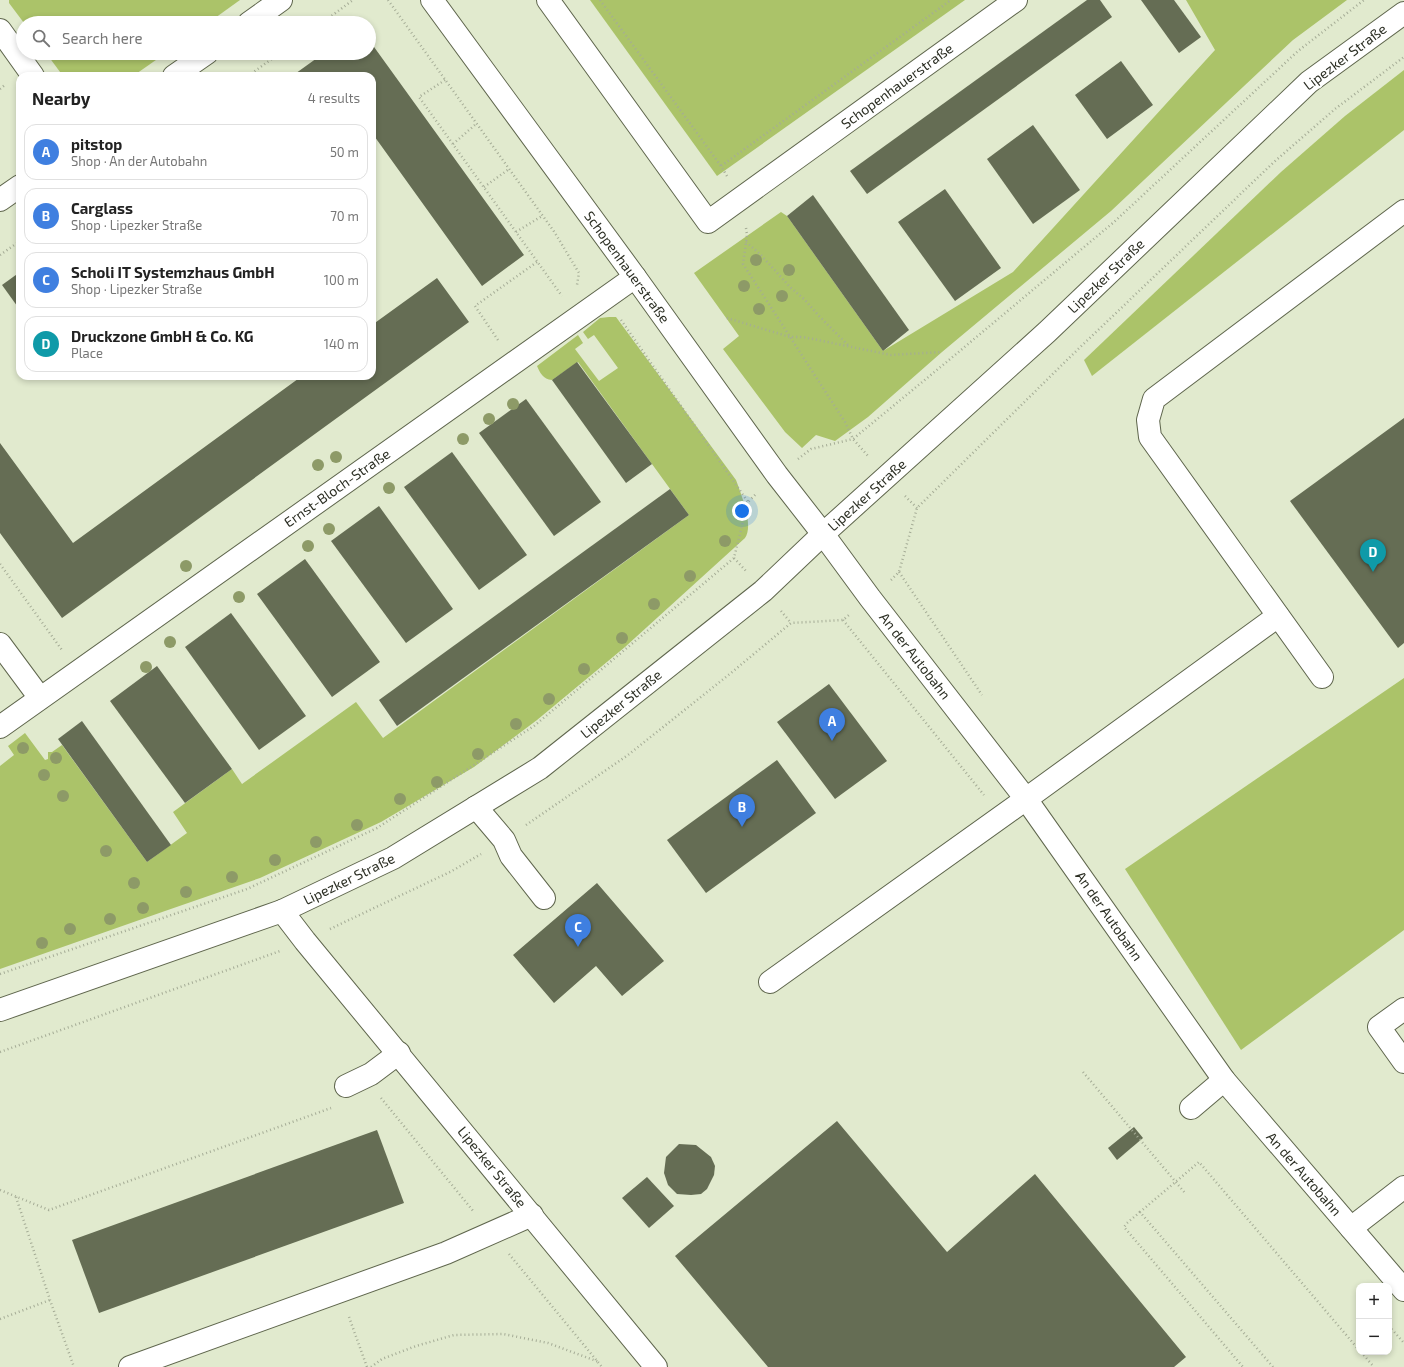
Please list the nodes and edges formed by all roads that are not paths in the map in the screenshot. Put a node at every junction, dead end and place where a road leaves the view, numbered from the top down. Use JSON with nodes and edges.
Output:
{"nodes":[{"id":1,"x":281,"y":0,"type":"edge"},
{"id":2,"x":432,"y":0,"type":"edge"},
{"id":3,"x":548,"y":0,"type":"edge"},
{"id":4,"x":1016,"y":0,"type":"edge"},
{"id":5,"x":1404,"y":13,"type":"edge"},
{"id":6,"x":258,"y":16,"type":"edge"},
{"id":7,"x":0,"y":30,"type":"edge"},
{"id":8,"x":16,"y":52,"type":"edge"},
{"id":9,"x":22,"y":60,"type":"edge"},
{"id":10,"x":197,"y":60,"type":"edge"},
{"id":11,"x":30,"y":72,"type":"edge"},
{"id":12,"x":180,"y":72,"type":"edge"},
{"id":13,"x":16,"y":189,"type":"edge"},
{"id":14,"x":0,"y":200,"type":"edge"},
{"id":15,"x":1404,"y":211,"type":"edge"},
{"id":16,"x":635,"y":277,"type":"junction"},
{"id":17,"x":823,"y":534,"type":"junction"},
{"id":18,"x":1278,"y":616,"type":"junction"},
{"id":19,"x":0,"y":644,"type":"edge"},
{"id":20,"x":1322,"y":677,"type":"dead end"},
{"id":21,"x":40,"y":698,"type":"junction"},
{"id":22,"x":0,"y":727,"type":"edge"},
{"id":23,"x":1026,"y":799,"type":"junction"},
{"id":24,"x":476,"y":807,"type":"junction"},
{"id":25,"x":544,"y":898,"type":"dead end"},
{"id":26,"x":282,"y":911,"type":"junction"},
{"id":27,"x":770,"y":982,"type":"dead end"},
{"id":28,"x":1404,"y":1009,"type":"edge"},
{"id":29,"x":0,"y":1010,"type":"edge"},
{"id":30,"x":399,"y":1054,"type":"junction"},
{"id":31,"x":1404,"y":1062,"type":"edge"},
{"id":32,"x":1224,"y":1080,"type":"junction"},
{"id":33,"x":346,"y":1086,"type":"dead end"},
{"id":34,"x":1191,"y":1108,"type":"dead end"},
{"id":35,"x":1404,"y":1187,"type":"edge"},
{"id":36,"x":532,"y":1215,"type":"junction"},
{"id":37,"x":1351,"y":1228,"type":"junction"},
{"id":38,"x":1404,"y":1290,"type":"edge"},
{"id":39,"x":130,"y":1367,"type":"edge"},
{"id":40,"x":656,"y":1367,"type":"edge"}],
"edges":[{"from":1,"to":6,"type":"street"},
{"from":2,"to":16,"type":"street","name":"Schopenhauerstraße"},
{"from":3,"to":4,"type":"street","name":"Schopenhauerstraße"},
{"from":5,"to":17,"type":"street","name":"Lipezker Straße"},
{"from":7,"to":8,"type":"street"},
{"from":9,"to":11,"type":"street"},
{"from":10,"to":12,"type":"street"},
{"from":13,"to":14,"type":"street"},
{"from":15,"to":18,"type":"street"},
{"from":16,"to":17,"type":"street","name":"Schopenhauerstraße"},
{"from":16,"to":21,"type":"street","name":"Ernst-Bloch-Straße"},
{"from":17,"to":23,"type":"street","name":"An der Autobahn"},
{"from":17,"to":24,"type":"street","name":"Lipezker Straße"},
{"from":18,"to":20,"type":"street"},
{"from":18,"to":23,"type":"street"},
{"from":19,"to":21,"type":"street"},
{"from":21,"to":22,"type":"street","name":"Ernst-Bloch-Straße"},
{"from":23,"to":27,"type":"street"},
{"from":23,"to":32,"type":"street","name":"An der Autobahn"},
{"from":24,"to":25,"type":"street"},
{"from":24,"to":26,"type":"street","name":"Lipezker Straße"},
{"from":26,"to":29,"type":"street","name":"Lipezker Straße"},
{"from":26,"to":30,"type":"street","name":"Lipezker Straße"},
{"from":28,"to":31,"type":"street"},
{"from":30,"to":33,"type":"street"},
{"from":30,"to":36,"type":"street","name":"Lipezker Straße"},
{"from":32,"to":34,"type":"street"},
{"from":32,"to":37,"type":"street","name":"An der Autobahn"},
{"from":35,"to":37,"type":"street"},
{"from":36,"to":39,"type":"street"},
{"from":36,"to":40,"type":"street","name":"Lipezker Straße"},
{"from":37,"to":38,"type":"street","name":"An der Autobahn"}]}
